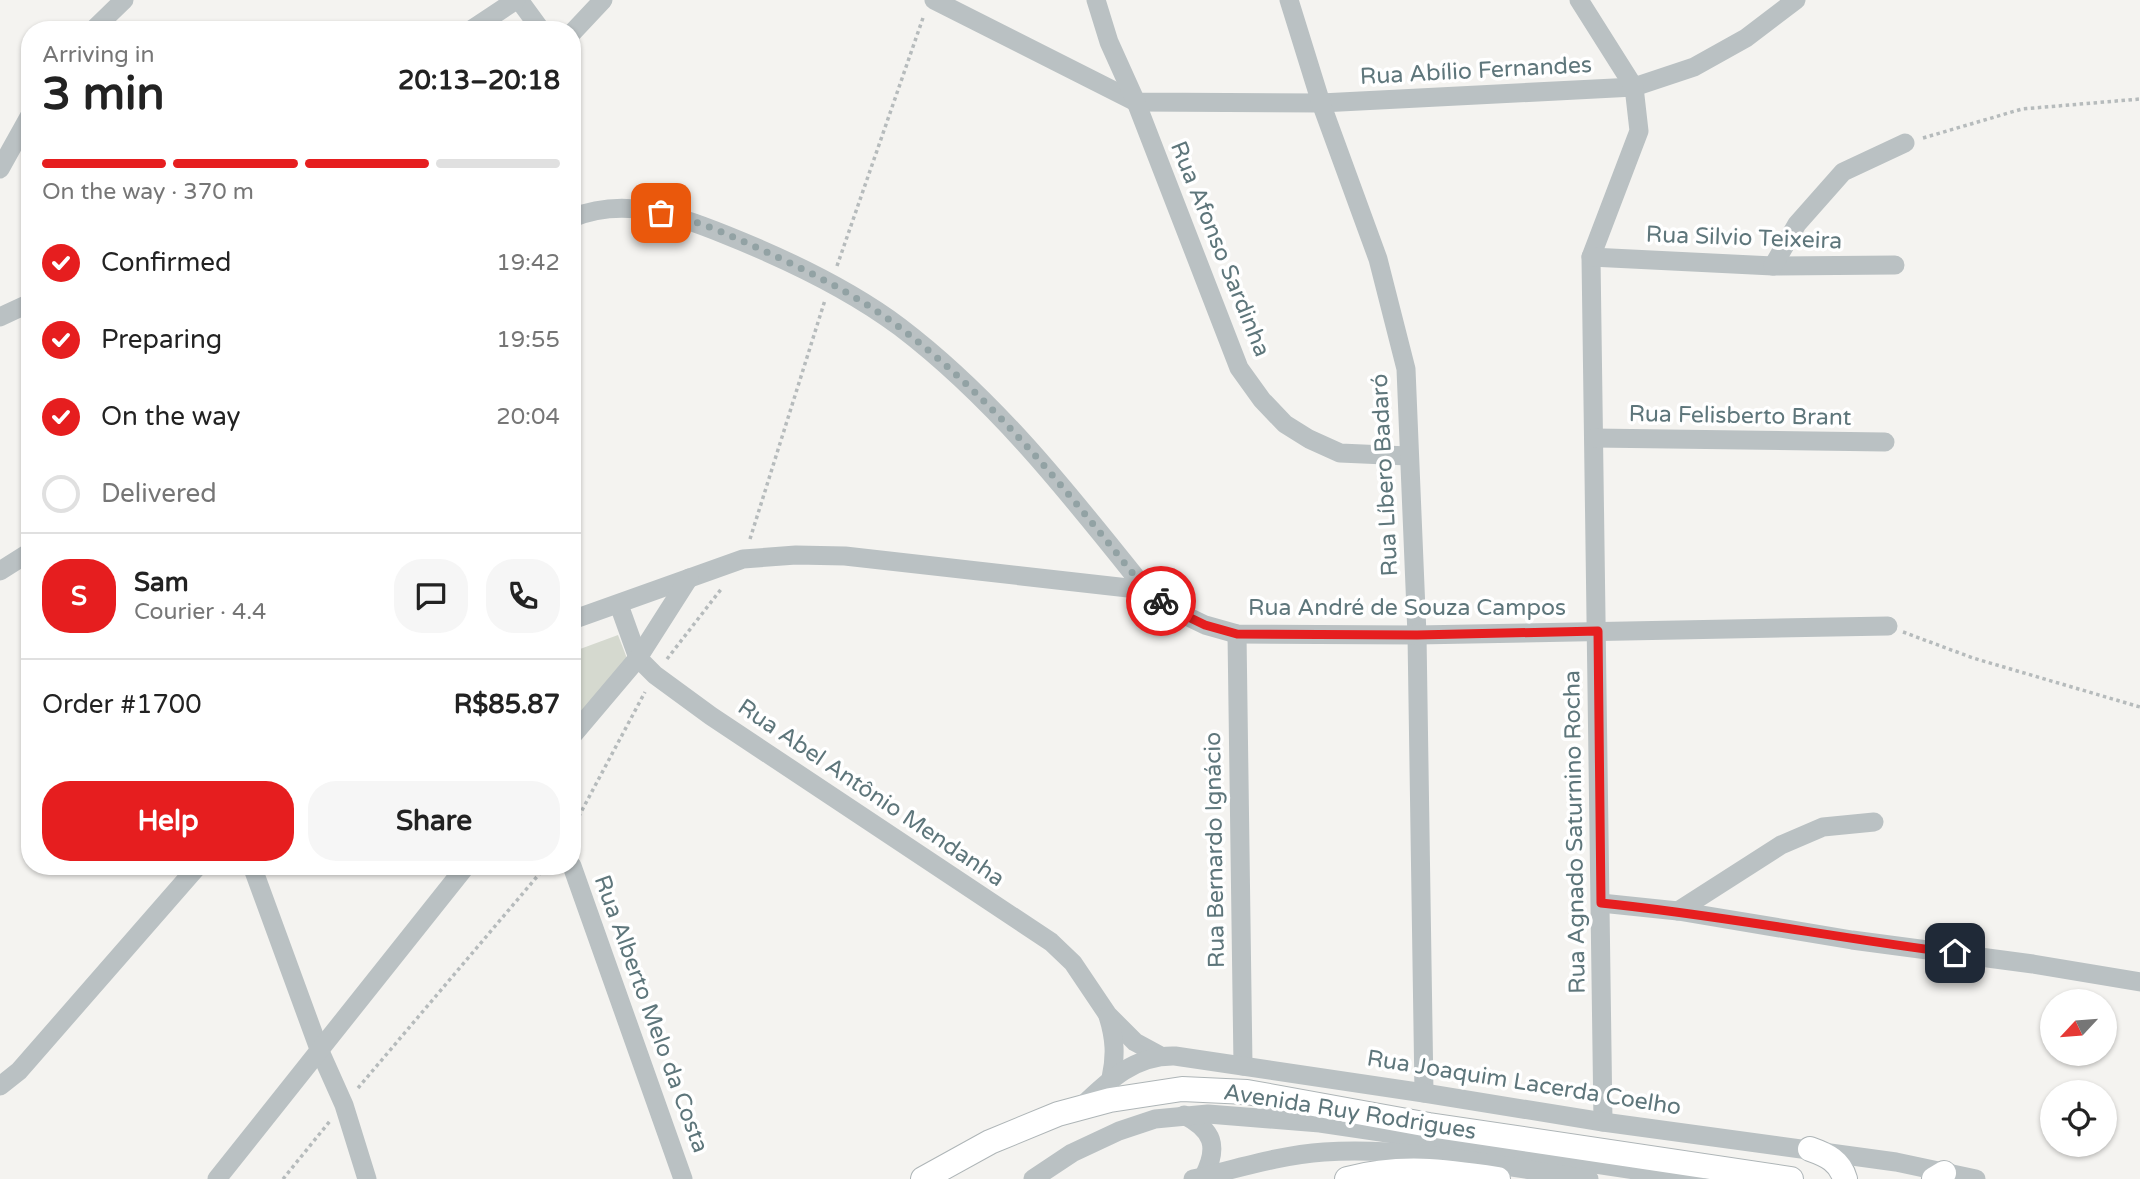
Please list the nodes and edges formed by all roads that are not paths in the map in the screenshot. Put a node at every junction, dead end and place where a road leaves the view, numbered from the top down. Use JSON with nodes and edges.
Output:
{"nodes":[{"id":1,"x":124,"y":0,"type":"edge"},
{"id":2,"x":518,"y":0,"type":"edge"},
{"id":3,"x":603,"y":0,"type":"edge"},
{"id":4,"x":1096,"y":0,"type":"edge"},
{"id":5,"x":1289,"y":0,"type":"edge"},
{"id":6,"x":1579,"y":0,"type":"edge"},
{"id":7,"x":1796,"y":0,"type":"edge"},
{"id":8,"x":930,"y":6,"type":"edge"},
{"id":9,"x":102,"y":21,"type":"edge"},
{"id":10,"x":485,"y":21,"type":"edge"},
{"id":11,"x":534,"y":21,"type":"edge"},
{"id":12,"x":581,"y":23,"type":"edge"},
{"id":13,"x":1634,"y":87,"type":"junction"},
{"id":14,"x":1136,"y":102,"type":"junction"},
{"id":15,"x":1321,"y":103,"type":"junction"},
{"id":16,"x":21,"y":131,"type":"edge"},
{"id":17,"x":1905,"y":144,"type":"road end"},
{"id":18,"x":0,"y":169,"type":"edge"},
{"id":19,"x":581,"y":213,"type":"edge"},
{"id":20,"x":1591,"y":257,"type":"junction"},
{"id":21,"x":1895,"y":265,"type":"dead end"},
{"id":22,"x":1773,"y":266,"type":"junction"},
{"id":23,"x":21,"y":307,"type":"edge"},
{"id":24,"x":0,"y":317,"type":"edge"},
{"id":25,"x":1594,"y":438,"type":"junction"},
{"id":26,"x":1885,"y":442,"type":"dead end"},
{"id":27,"x":1408,"y":456,"type":"junction"},
{"id":28,"x":21,"y":558,"type":"edge"},
{"id":29,"x":0,"y":571,"type":"edge"},
{"id":30,"x":689,"y":578,"type":"junction"},
{"id":31,"x":1146,"y":590,"type":"junction"},
{"id":32,"x":619,"y":605,"type":"junction"},
{"id":33,"x":581,"y":617,"type":"edge"},
{"id":34,"x":1888,"y":626,"type":"road end"},
{"id":35,"x":1598,"y":631,"type":"junction"},
{"id":36,"x":1237,"y":634,"type":"junction"},
{"id":37,"x":1417,"y":635,"type":"junction"},
{"id":38,"x":638,"y":658,"type":"junction"},
{"id":39,"x":581,"y":725,"type":"edge"},
{"id":40,"x":1874,"y":822,"type":"dead end"},
{"id":41,"x":190,"y":875,"type":"edge"},
{"id":42,"x":256,"y":875,"type":"edge"},
{"id":43,"x":459,"y":875,"type":"edge"},
{"id":44,"x":575,"y":875,"type":"edge"},
{"id":45,"x":1601,"y":903,"type":"junction"},
{"id":46,"x":1678,"y":911,"type":"junction"},
{"id":47,"x":2140,"y":982,"type":"edge"},
{"id":48,"x":1108,"y":1015,"type":"junction"},
{"id":49,"x":319,"y":1049,"type":"junction"},
{"id":50,"x":1159,"y":1055,"type":"junction"},
{"id":51,"x":1243,"y":1066,"type":"junction"},
{"id":52,"x":1111,"y":1078,"type":"junction"},
{"id":53,"x":0,"y":1086,"type":"edge"},
{"id":54,"x":1424,"y":1093,"type":"junction"},
{"id":55,"x":1080,"y":1108,"type":"junction"},
{"id":56,"x":1184,"y":1115,"type":"junction"},
{"id":57,"x":1602,"y":1122,"type":"junction"},
{"id":58,"x":1810,"y":1149,"type":"junction"},
{"id":59,"x":230,"y":1161,"type":"junction"},
{"id":60,"x":1939,"y":1176,"type":"edge"},
{"id":61,"x":1199,"y":1178,"type":"edge"},
{"id":62,"x":208,"y":1179,"type":"edge"},
{"id":63,"x":217,"y":1179,"type":"edge"},
{"id":64,"x":367,"y":1179,"type":"edge"},
{"id":65,"x":683,"y":1179,"type":"edge"},
{"id":66,"x":923,"y":1179,"type":"edge"},
{"id":67,"x":1034,"y":1179,"type":"edge"},
{"id":68,"x":1347,"y":1179,"type":"edge"},
{"id":69,"x":1498,"y":1179,"type":"edge"},
{"id":70,"x":1589,"y":1179,"type":"edge"},
{"id":71,"x":1695,"y":1179,"type":"edge"},
{"id":72,"x":1791,"y":1179,"type":"edge"},
{"id":73,"x":1845,"y":1179,"type":"edge"},
{"id":74,"x":1976,"y":1179,"type":"edge"}],
"edges":[{"from":1,"to":9,"type":"street"},
{"from":2,"to":10,"type":"street"},
{"from":2,"to":11,"type":"street"},
{"from":3,"to":12,"type":"street"},
{"from":4,"to":14,"type":"street","name":"Rua Afonso Sardinha"},
{"from":5,"to":15,"type":"street","name":"Rua Líbero Badaró"},
{"from":6,"to":13,"type":"street"},
{"from":7,"to":13,"type":"street","name":"Rua Abílio Fernandes"},
{"from":8,"to":14,"type":"street"},
{"from":13,"to":15,"type":"street","name":"Rua Abílio Fernandes"},
{"from":13,"to":20,"type":"street","name":"Rua Agnado Saturnino Rocha"},
{"from":14,"to":15,"type":"street","name":"Rua Abílio Fernandes"},
{"from":14,"to":27,"type":"street","name":"Rua Afonso Sardinha"},
{"from":15,"to":27,"type":"street","name":"Rua Líbero Badaró"},
{"from":16,"to":18,"type":"street"},
{"from":17,"to":22,"type":"street"},
{"from":19,"to":31,"type":"street"},
{"from":20,"to":22,"type":"street","name":"Rua Silvio Teixeira"},
{"from":20,"to":25,"type":"street","name":"Rua Agnado Saturnino Rocha"},
{"from":21,"to":22,"type":"street","name":"Rua Silvio Teixeira"},
{"from":23,"to":24,"type":"street"},
{"from":25,"to":26,"type":"street","name":"Rua Felisberto Brant"},
{"from":25,"to":35,"type":"street","name":"Rua Agnado Saturnino Rocha"},
{"from":27,"to":37,"type":"street","name":"Rua Líbero Badaró"},
{"from":28,"to":29,"type":"street"},
{"from":30,"to":31,"type":"street","name":"Rua André de Souza Campos"},
{"from":30,"to":32,"type":"street","name":"Rua André de Souza Campos"},
{"from":30,"to":38,"type":"street"},
{"from":31,"to":36,"type":"street","name":"Rua André de Souza Campos"},
{"from":32,"to":33,"type":"street","name":"Rua André de Souza Campos"},
{"from":32,"to":38,"type":"street","name":"Rua Abel Antônio Mendanha"},
{"from":34,"to":35,"type":"street","name":"Rua André de Souza Campos"},
{"from":35,"to":37,"type":"street","name":"Rua André de Souza Campos"},
{"from":35,"to":45,"type":"street","name":"Rua Agnado Saturnino Rocha"},
{"from":36,"to":37,"type":"street","name":"Rua André de Souza Campos"},
{"from":36,"to":51,"type":"street","name":"Rua Bernardo Ignácio"},
{"from":37,"to":54,"type":"street","name":"Rua Líbero Badaró"},
{"from":38,"to":39,"type":"street"},
{"from":38,"to":48,"type":"street","name":"Rua Abel Antônio Mendanha"},
{"from":40,"to":46,"type":"street"},
{"from":41,"to":53,"type":"street"},
{"from":42,"to":49,"type":"street"},
{"from":43,"to":49,"type":"street"},
{"from":44,"to":65,"type":"street","name":"Rua Alberto Melo da Costa"},
{"from":45,"to":46,"type":"street"},
{"from":45,"to":57,"type":"street","name":"Rua Agnado Saturnino Rocha"},
{"from":46,"to":47,"type":"street"},
{"from":48,"to":50,"type":"street","name":"Rua Abel Antônio Mendanha"},
{"from":48,"to":52,"type":"street","name":"Rua Abel Antônio Mendanha"},
{"from":49,"to":59,"type":"street"},
{"from":49,"to":64,"type":"street"},
{"from":50,"to":51,"type":"street","name":"Rua Joaquim Lacerda Coelho"},
{"from":50,"to":52,"type":"street","name":"Rua Joaquim Lacerda Coelho"},
{"from":51,"to":54,"type":"street","name":"Rua Joaquim Lacerda Coelho"},
{"from":52,"to":55,"type":"street","name":"Rua Joaquim Lacerda Coelho"},
{"from":54,"to":57,"type":"street","name":"Rua Joaquim Lacerda Coelho"},
{"from":55,"to":66,"type":"main road","name":"Avenida Ruy Rodrigues"},
{"from":55,"to":72,"type":"main road","name":"Avenida Ruy Rodrigues"},
{"from":56,"to":61,"type":"street"},
{"from":56,"to":67,"type":"street"},
{"from":56,"to":71,"type":"street"},
{"from":57,"to":58,"type":"street","name":"Rua Joaquim Lacerda Coelho"},
{"from":58,"to":60,"type":"street","name":"Rua Joaquim Lacerda Coelho"},
{"from":58,"to":73,"type":"main road"},
{"from":59,"to":62,"type":"street"},
{"from":59,"to":63,"type":"street"},
{"from":60,"to":74,"type":"street","name":"Rua Joaquim Lacerda Coelho"},
{"from":61,"to":70,"type":"street"},
{"from":68,"to":69,"type":"main road","name":"Avenida Ruy Rodrigues"}]}
